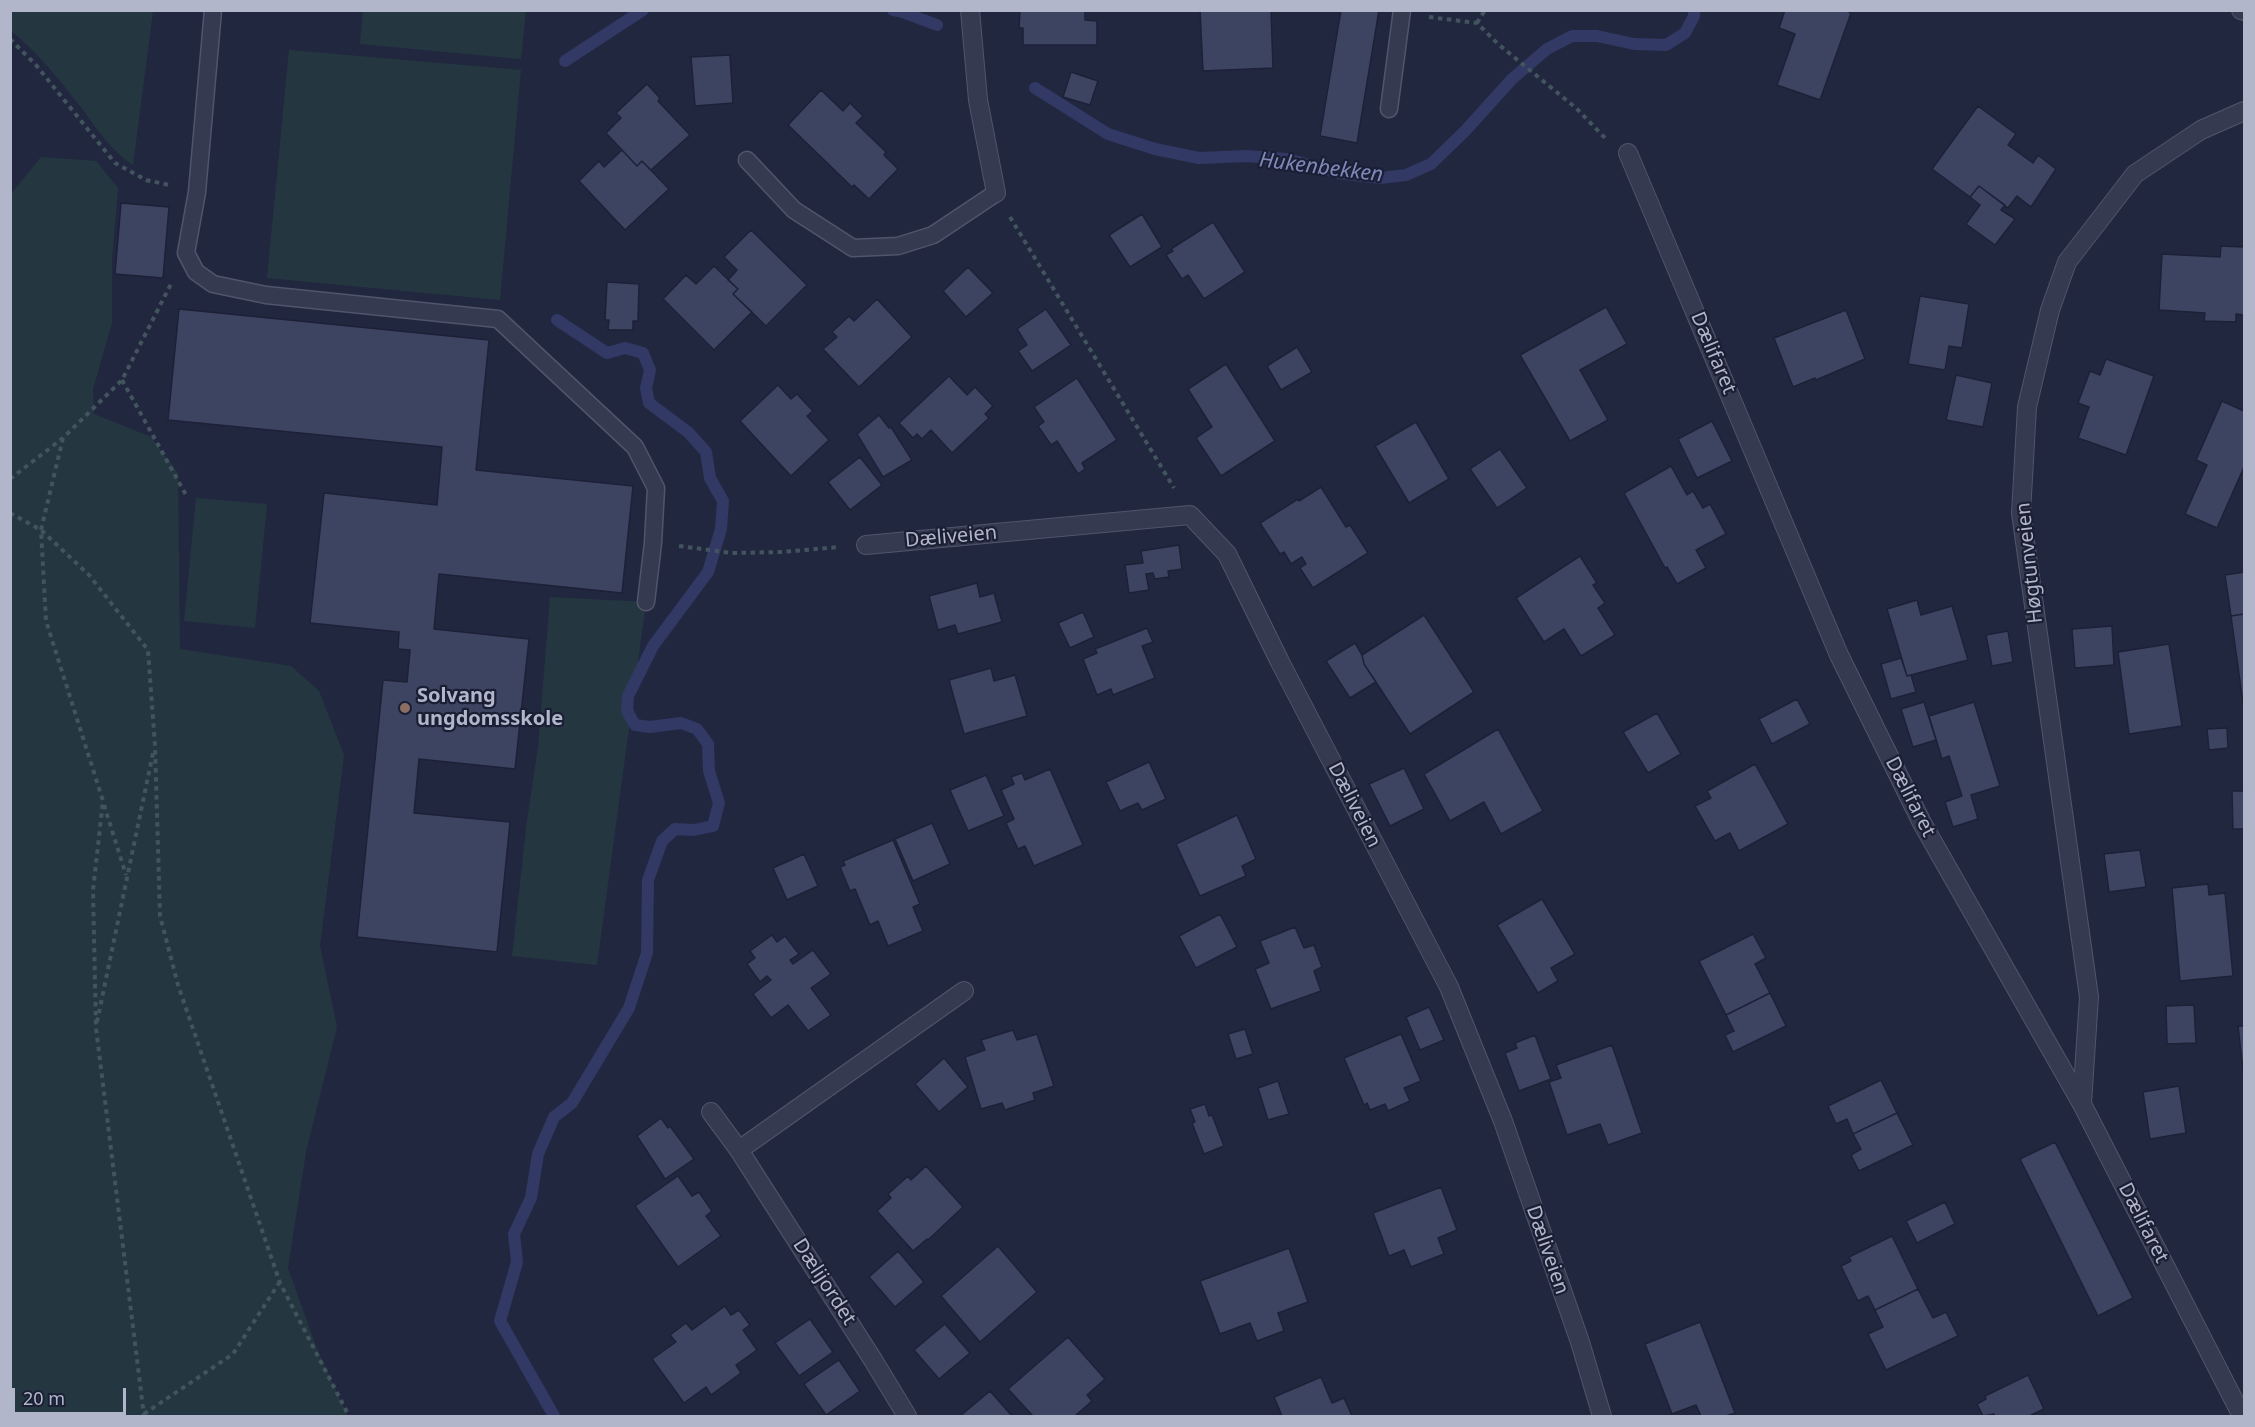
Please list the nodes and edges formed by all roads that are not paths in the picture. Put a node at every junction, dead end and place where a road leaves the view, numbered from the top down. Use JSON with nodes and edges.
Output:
{"nodes":[{"id":1,"x":213,"y":10,"type":"edge"},
{"id":2,"x":970,"y":10,"type":"edge"},
{"id":3,"x":1402,"y":12,"type":"edge"},
{"id":4,"x":1389,"y":109,"type":"dead end"},
{"id":5,"x":2244,"y":111,"type":"edge"},
{"id":6,"x":1628,"y":153,"type":"road end"},
{"id":7,"x":747,"y":160,"type":"dead end"},
{"id":8,"x":996,"y":194,"type":"joint"},
{"id":9,"x":867,"y":545,"type":"road end"},
{"id":10,"x":646,"y":602,"type":"dead end"},
{"id":11,"x":964,"y":991,"type":"dead end"},
{"id":12,"x":2082,"y":1104,"type":"junction"},
{"id":13,"x":711,"y":1112,"type":"dead end"},
{"id":14,"x":739,"y":1150,"type":"junction"},
{"id":15,"x":907,"y":1416,"type":"edge"},
{"id":16,"x":1602,"y":1416,"type":"edge"},
{"id":17,"x":2242,"y":1416,"type":"edge"}],
"edges":[{"from":1,"to":10,"type":"lane"},
{"from":2,"to":8,"type":"street"},
{"from":3,"to":4,"type":"lane"},
{"from":5,"to":12,"type":"street","name":"Høgtunveien"},
{"from":6,"to":12,"type":"street","name":"Dælifaret"},
{"from":7,"to":8,"type":"lane"},
{"from":9,"to":16,"type":"street","name":"Dæliveien"},
{"from":11,"to":14,"type":"street"},
{"from":12,"to":17,"type":"street","name":"Dælifaret"},
{"from":13,"to":14,"type":"street","name":"Dælijordet"},
{"from":14,"to":15,"type":"street","name":"Dælijordet"}]}
